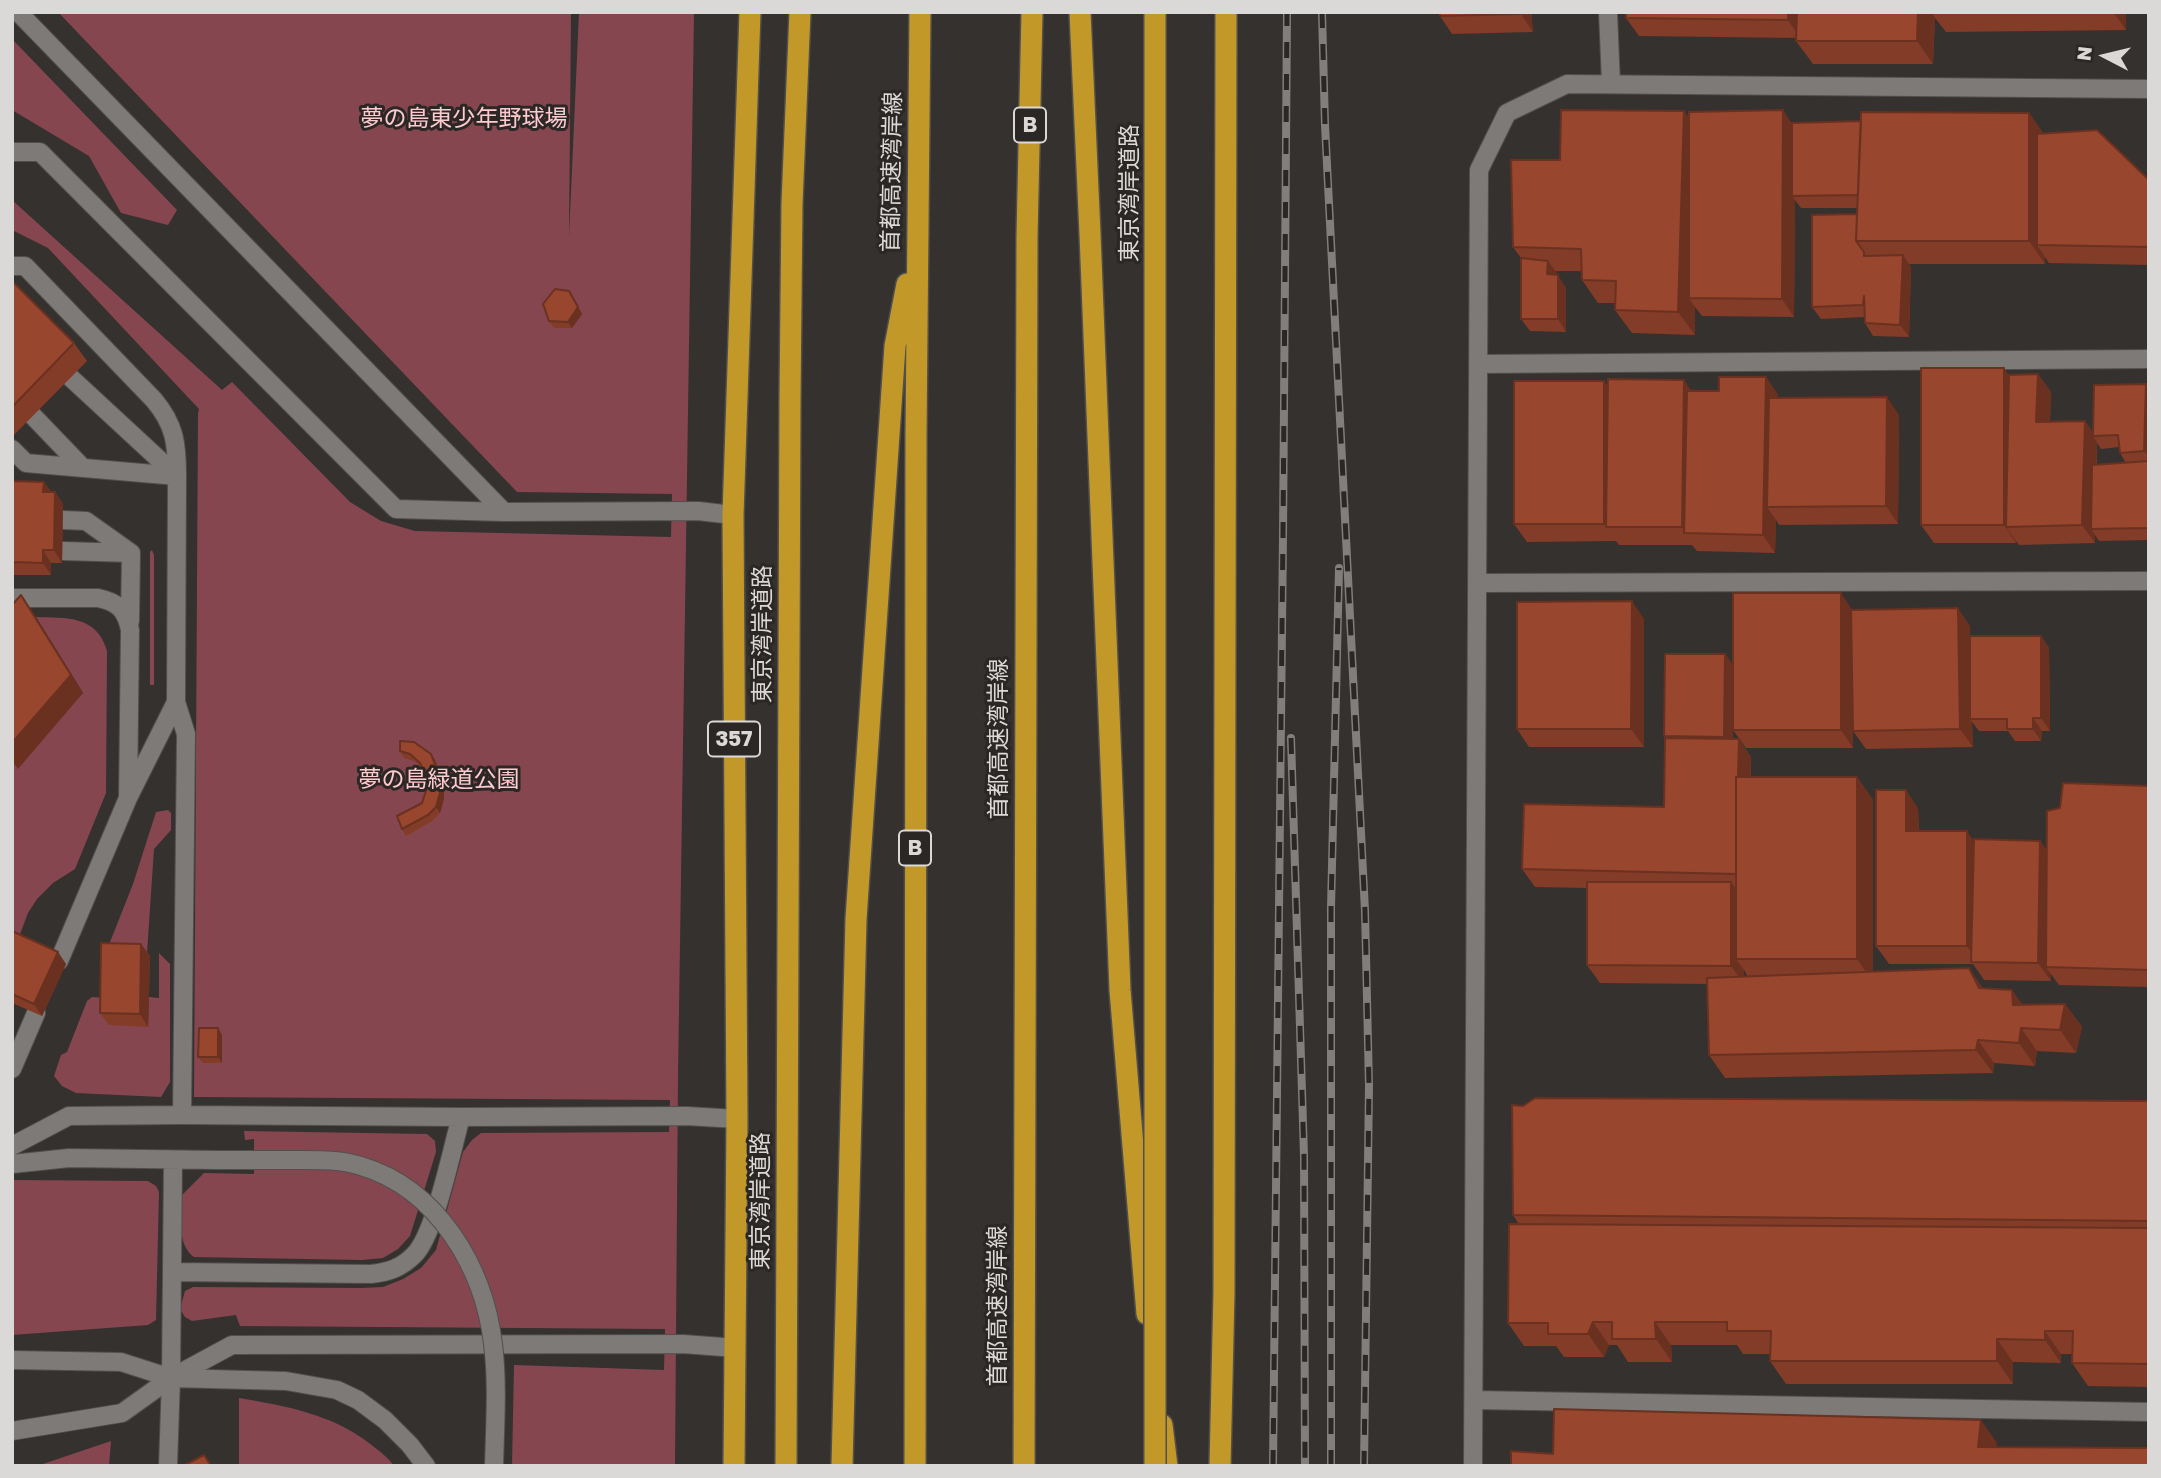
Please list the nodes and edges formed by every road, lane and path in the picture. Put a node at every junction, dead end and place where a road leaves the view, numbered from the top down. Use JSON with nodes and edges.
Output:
{"nodes":[{"id":1,"x":18,"y":12,"type":"edge"},
{"id":2,"x":750,"y":12,"type":"edge"},
{"id":3,"x":800,"y":12,"type":"edge"},
{"id":4,"x":920,"y":12,"type":"edge"},
{"id":5,"x":1032,"y":12,"type":"edge"},
{"id":6,"x":1080,"y":12,"type":"edge"},
{"id":7,"x":1155,"y":12,"type":"edge"},
{"id":8,"x":1226,"y":12,"type":"edge"},
{"id":9,"x":1608,"y":12,"type":"edge"},
{"id":10,"x":1611,"y":84,"type":"junction"},
{"id":11,"x":2149,"y":89,"type":"edge"},
{"id":12,"x":12,"y":152,"type":"edge"},
{"id":13,"x":918,"y":230,"type":"junction"},
{"id":14,"x":12,"y":266,"type":"edge"},
{"id":15,"x":2149,"y":359,"type":"edge"},
{"id":16,"x":1478,"y":365,"type":"junction"},
{"id":17,"x":71,"y":378,"type":"edge"},
{"id":18,"x":33,"y":416,"type":"edge"},
{"id":19,"x":12,"y":449,"type":"edge"},
{"id":20,"x":82,"y":467,"type":"junction"},
{"id":21,"x":177,"y":476,"type":"junction"},
{"id":22,"x":504,"y":512,"type":"junction"},
{"id":23,"x":733,"y":515,"type":"junction"},
{"id":24,"x":63,"y":520,"type":"dead end"},
{"id":25,"x":63,"y":551,"type":"dead end"},
{"id":26,"x":131,"y":553,"type":"junction"},
{"id":27,"x":2149,"y":581,"type":"edge"},
{"id":28,"x":1478,"y":583,"type":"junction"},
{"id":29,"x":12,"y":598,"type":"edge"},
{"id":30,"x":130,"y":630,"type":"junction"},
{"id":31,"x":176,"y":702,"type":"junction"},
{"id":32,"x":128,"y":798,"type":"junction"},
{"id":33,"x":59,"y":961,"type":"edge"},
{"id":34,"x":36,"y":1013,"type":"edge"},
{"id":35,"x":12,"y":1069,"type":"edge"},
{"id":36,"x":182,"y":1115,"type":"junction"},
{"id":37,"x":461,"y":1117,"type":"junction"},
{"id":38,"x":737,"y":1119,"type":"junction"},
{"id":39,"x":12,"y":1146,"type":"edge"},
{"id":40,"x":173,"y":1160,"type":"junction"},
{"id":41,"x":12,"y":1164,"type":"edge"},
{"id":42,"x":172,"y":1272,"type":"junction"},
{"id":43,"x":736,"y":1348,"type":"junction"},
{"id":44,"x":12,"y":1360,"type":"edge"},
{"id":45,"x":171,"y":1378,"type":"junction"},
{"id":46,"x":1474,"y":1400,"type":"junction"},
{"id":47,"x":2149,"y":1412,"type":"edge"},
{"id":48,"x":12,"y":1431,"type":"edge"},
{"id":49,"x":168,"y":1466,"type":"edge"},
{"id":50,"x":426,"y":1466,"type":"edge"},
{"id":51,"x":494,"y":1466,"type":"edge"},
{"id":52,"x":734,"y":1466,"type":"edge"},
{"id":53,"x":786,"y":1466,"type":"edge"},
{"id":54,"x":842,"y":1466,"type":"edge"},
{"id":55,"x":915,"y":1466,"type":"edge"},
{"id":56,"x":1024,"y":1466,"type":"edge"},
{"id":57,"x":1155,"y":1466,"type":"edge"},
{"id":58,"x":1167,"y":1466,"type":"edge"},
{"id":59,"x":1220,"y":1466,"type":"edge"},
{"id":60,"x":1474,"y":1466,"type":"edge"}],
"edges":[{"from":1,"to":22,"type":"street"},
{"from":2,"to":23,"type":"highway","number":"357"},
{"from":3,"to":53,"type":"highway","name":"東京湾岸道路","number":"357"},
{"from":4,"to":13,"type":"highway","name":"首都高速湾岸線","number":"B"},
{"from":5,"to":56,"type":"highway","name":"首都高速湾岸線","number":"B"},
{"from":6,"to":58,"type":"highway"},
{"from":7,"to":57,"type":"highway","name":"東京湾岸道路","bridge":true},
{"from":8,"to":59,"type":"highway"},
{"from":9,"to":10,"type":"street"},
{"from":10,"to":11,"type":"street"},
{"from":10,"to":16,"type":"street"},
{"from":12,"to":22,"type":"street"},
{"from":13,"to":54,"type":"highway"},
{"from":13,"to":55,"type":"highway","name":"首都高速湾岸線","number":"B"},
{"from":14,"to":21,"type":"street"},
{"from":15,"to":16,"type":"street"},
{"from":16,"to":28,"type":"street"},
{"from":17,"to":21,"type":"street"},
{"from":18,"to":20,"type":"street"},
{"from":19,"to":20,"type":"street"},
{"from":20,"to":21,"type":"street"},
{"from":21,"to":31,"type":"street"},
{"from":22,"to":23,"type":"street"},
{"from":23,"to":38,"type":"highway","number":"357"},
{"from":24,"to":26,"type":"street"},
{"from":25,"to":26,"type":"street"},
{"from":26,"to":30,"type":"street"},
{"from":27,"to":28,"type":"street"},
{"from":28,"to":46,"type":"street"},
{"from":29,"to":30,"type":"street"},
{"from":30,"to":32,"type":"street"},
{"from":31,"to":32,"type":"street"},
{"from":31,"to":36,"type":"street"},
{"from":32,"to":33,"type":"street"},
{"from":34,"to":35,"type":"street"},
{"from":36,"to":37,"type":"street"},
{"from":36,"to":39,"type":"street"},
{"from":37,"to":38,"type":"street"},
{"from":37,"to":42,"type":"street"},
{"from":38,"to":43,"type":"highway","number":"357"},
{"from":40,"to":41,"type":"street"},
{"from":40,"to":42,"type":"street"},
{"from":40,"to":51,"type":"street","bridge":true},
{"from":42,"to":45,"type":"street"},
{"from":43,"to":45,"type":"street"},
{"from":43,"to":52,"type":"highway","number":"357"},
{"from":44,"to":45,"type":"street"},
{"from":45,"to":48,"type":"street"},
{"from":45,"to":49,"type":"street"},
{"from":45,"to":50,"type":"street"},
{"from":46,"to":47,"type":"street"},
{"from":46,"to":60,"type":"street"}]}
